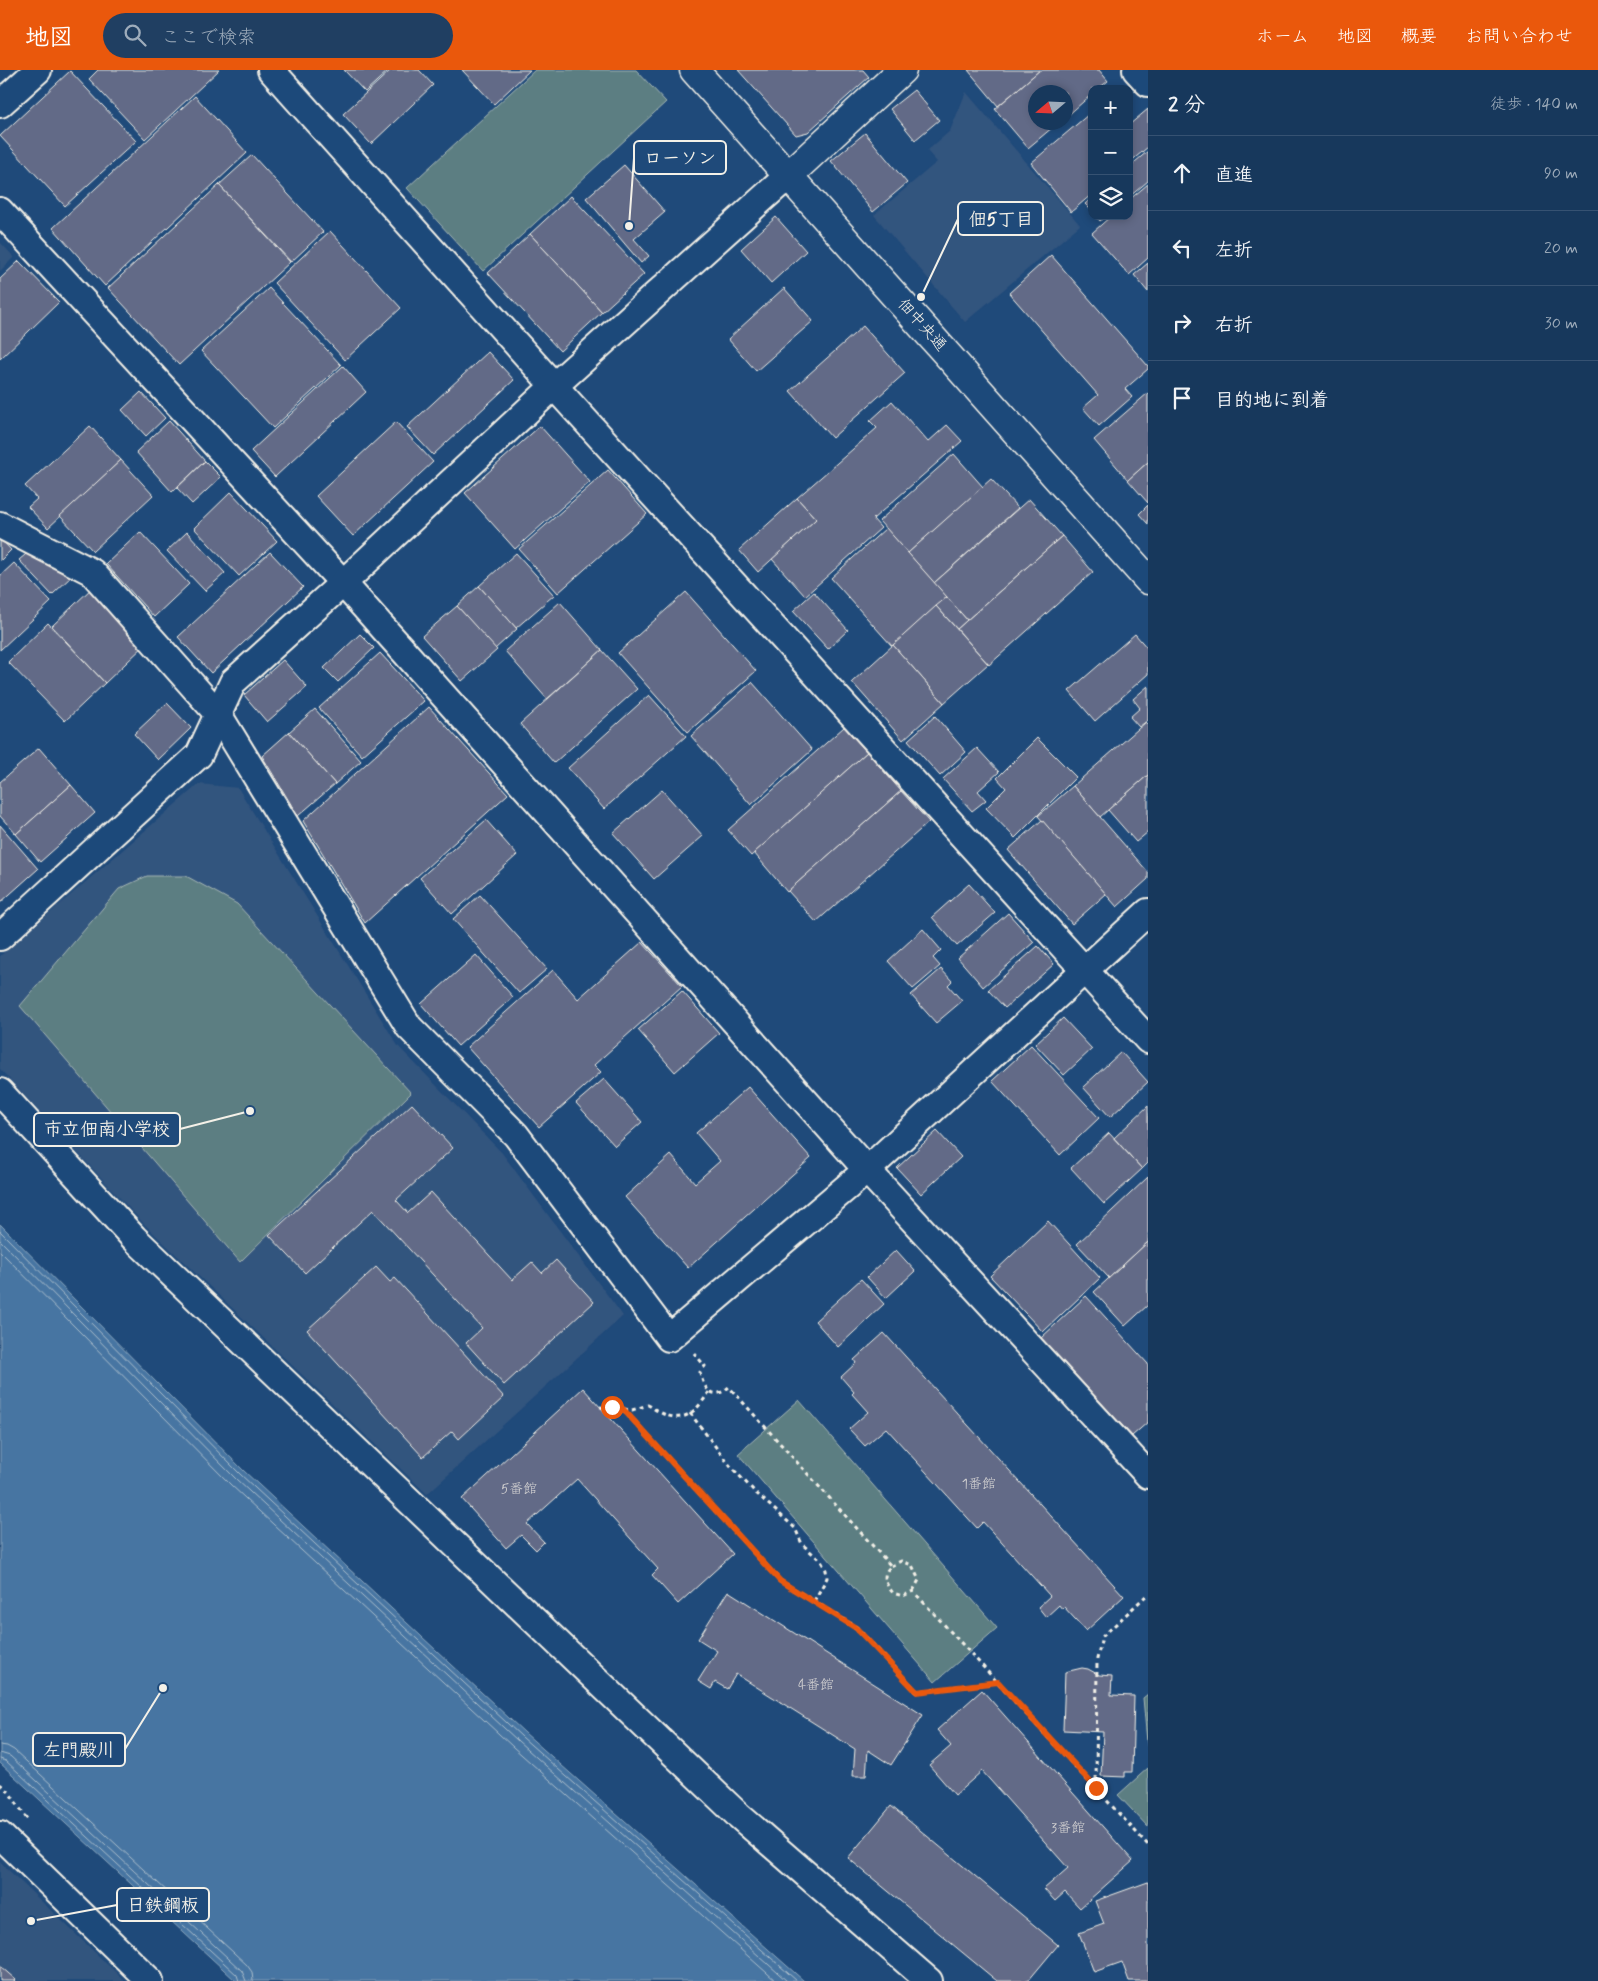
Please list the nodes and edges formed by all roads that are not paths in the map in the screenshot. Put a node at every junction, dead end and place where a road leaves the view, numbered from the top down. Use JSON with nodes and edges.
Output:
{"nodes":[{"id":1,"x":38,"y":70,"type":"edge"},
{"id":2,"x":271,"y":70,"type":"edge"},
{"id":3,"x":694,"y":70,"type":"edge"},
{"id":4,"x":902,"y":70,"type":"edge"},
{"id":5,"x":1136,"y":70,"type":"edge"},
{"id":6,"x":1148,"y":83,"type":"edge"},
{"id":7,"x":0,"y":104,"type":"edge"},
{"id":8,"x":789,"y":175,"type":"junction"},
{"id":9,"x":0,"y":211,"type":"edge"},
{"id":10,"x":554,"y":386,"type":"junction"},
{"id":11,"x":0,"y":525,"type":"edge"},
{"id":12,"x":1148,"y":580,"type":"edge"},
{"id":13,"x":343,"y":583,"type":"junction"},
{"id":14,"x":218,"y":714,"type":"junction"},
{"id":15,"x":1148,"y":912,"type":"edge"},
{"id":16,"x":0,"y":937,"type":"edge"},
{"id":17,"x":1084,"y":970,"type":"junction"},
{"id":18,"x":1148,"y":1040,"type":"edge"},
{"id":19,"x":0,"y":1092,"type":"edge"},
{"id":20,"x":867,"y":1170,"type":"junction"},
{"id":21,"x":1148,"y":1475,"type":"edge"},
{"id":22,"x":0,"y":1835,"type":"edge"},
{"id":23,"x":150,"y":1981,"type":"edge"},
{"id":24,"x":930,"y":1981,"type":"edge"}],
"edges":[{"from":1,"to":7,"type":"street"},
{"from":2,"to":10,"type":"street"},
{"from":3,"to":8,"type":"street","name":"佃中央通"},
{"from":4,"to":8,"type":"street"},
{"from":5,"to":6,"type":"street"},
{"from":8,"to":10,"type":"street"},
{"from":8,"to":12,"type":"street","name":"佃中央通"},
{"from":9,"to":13,"type":"street"},
{"from":10,"to":13,"type":"street"},
{"from":10,"to":17,"type":"street"},
{"from":11,"to":14,"type":"street"},
{"from":13,"to":14,"type":"street"},
{"from":13,"to":20,"type":"street"},
{"from":14,"to":16,"type":"street"},
{"from":14,"to":20,"type":"street"},
{"from":15,"to":17,"type":"street"},
{"from":17,"to":18,"type":"street"},
{"from":17,"to":20,"type":"street"},
{"from":19,"to":24,"type":"street"},
{"from":20,"to":21,"type":"street"},
{"from":22,"to":23,"type":"street"}]}
